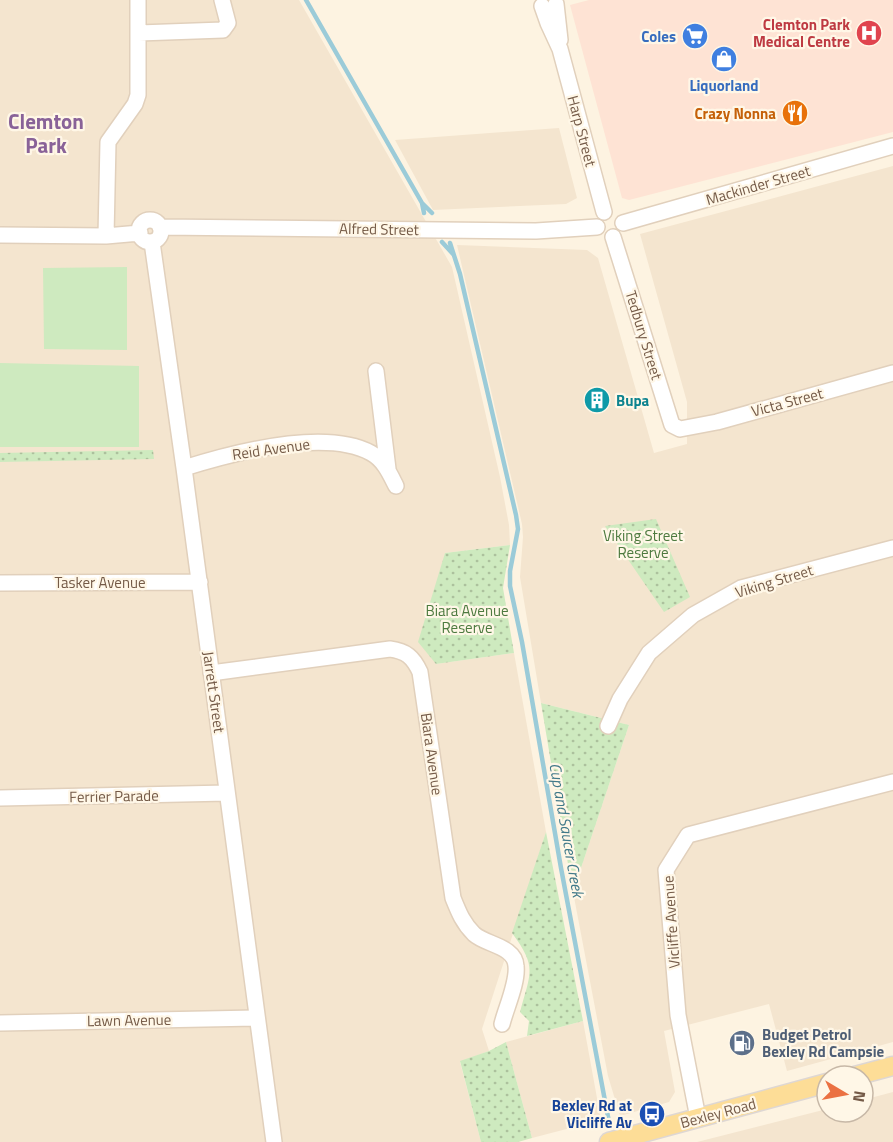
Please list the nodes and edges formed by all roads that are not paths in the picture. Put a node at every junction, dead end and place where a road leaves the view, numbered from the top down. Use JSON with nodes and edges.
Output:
{"nodes":[{"id":1,"x":138,"y":0,"type":"edge"},
{"id":2,"x":222,"y":0,"type":"edge"},
{"id":3,"x":548,"y":3,"type":"edge"},
{"id":4,"x":139,"y":33,"type":"junction"},
{"id":5,"x":893,"y":146,"type":"edge"},
{"id":6,"x":604,"y":212,"type":"junction"},
{"id":7,"x":623,"y":223,"type":"junction"},
{"id":8,"x":597,"y":227,"type":"junction"},
{"id":9,"x":0,"y":235,"type":"edge"},
{"id":10,"x":106,"y":236,"type":"junction"},
{"id":11,"x":614,"y":237,"type":"junction"},
{"id":12,"x":146,"y":238,"type":"junction"},
{"id":13,"x":376,"y":371,"type":"dead end"},
{"id":14,"x":893,"y":373,"type":"edge"},
{"id":15,"x":680,"y":429,"type":"joint"},
{"id":16,"x":184,"y":468,"type":"junction"},
{"id":17,"x":388,"y":469,"type":"junction"},
{"id":18,"x":396,"y":486,"type":"dead end"},
{"id":19,"x":893,"y":548,"type":"edge"},
{"id":20,"x":200,"y":582,"type":"junction"},
{"id":21,"x":0,"y":583,"type":"edge"},
{"id":22,"x":212,"y":673,"type":"junction"},
{"id":23,"x":608,"y":726,"type":"dead end"},
{"id":24,"x":893,"y":782,"type":"edge"},
{"id":25,"x":227,"y":793,"type":"junction"},
{"id":26,"x":0,"y":798,"type":"edge"},
{"id":27,"x":257,"y":1018,"type":"junction"},
{"id":28,"x":0,"y":1023,"type":"edge"},
{"id":29,"x":502,"y":1024,"type":"dead end"},
{"id":30,"x":893,"y":1066,"type":"edge"},
{"id":31,"x":875,"y":1071,"type":"edge"},
{"id":32,"x":815,"y":1086,"type":"edge"},
{"id":33,"x":698,"y":1118,"type":"junction"},
{"id":34,"x":615,"y":1141,"type":"edge"},
{"id":35,"x":274,"y":1142,"type":"edge"}],
"edges":[{"from":1,"to":4,"type":"street"},
{"from":2,"to":4,"type":"street"},
{"from":3,"to":6,"type":"street","name":"Harp Street"},
{"from":4,"to":10,"type":"street"},
{"from":5,"to":7,"type":"street","name":"Mackinder Street"},
{"from":6,"to":7,"type":"street"},
{"from":6,"to":8,"type":"street"},
{"from":7,"to":11,"type":"street"},
{"from":8,"to":11,"type":"street"},
{"from":8,"to":12,"type":"street","name":"Alfred Street"},
{"from":9,"to":10,"type":"street"},
{"from":10,"to":12,"type":"street"},
{"from":11,"to":15,"type":"street","name":"Tedbury Street"},
{"from":12,"to":16,"type":"street","name":"Jarrett Street"},
{"from":13,"to":17,"type":"street","name":"Reid Avenue"},
{"from":14,"to":15,"type":"street","name":"Victa Street"},
{"from":16,"to":17,"type":"street","name":"Reid Avenue"},
{"from":16,"to":20,"type":"street","name":"Jarrett Street"},
{"from":17,"to":18,"type":"street","name":"Reid Avenue"},
{"from":19,"to":23,"type":"street","name":"Viking Street"},
{"from":20,"to":21,"type":"street","name":"Tasker Avenue"},
{"from":20,"to":22,"type":"street","name":"Jarrett Street"},
{"from":22,"to":25,"type":"street","name":"Jarrett Street"},
{"from":22,"to":29,"type":"street","name":"Biara Avenue"},
{"from":24,"to":33,"type":"street","name":"Vicliffe Avenue"},
{"from":25,"to":26,"type":"street","name":"Ferrier Parade"},
{"from":25,"to":27,"type":"street","name":"Jarrett Street"},
{"from":27,"to":28,"type":"street","name":"Lawn Avenue"},
{"from":27,"to":35,"type":"street","name":"Jarrett Street"},
{"from":30,"to":31,"type":"main road"},
{"from":32,"to":33,"type":"main road","name":"Bexley Road"},
{"from":33,"to":34,"type":"main road","name":"Bexley Road"}]}
